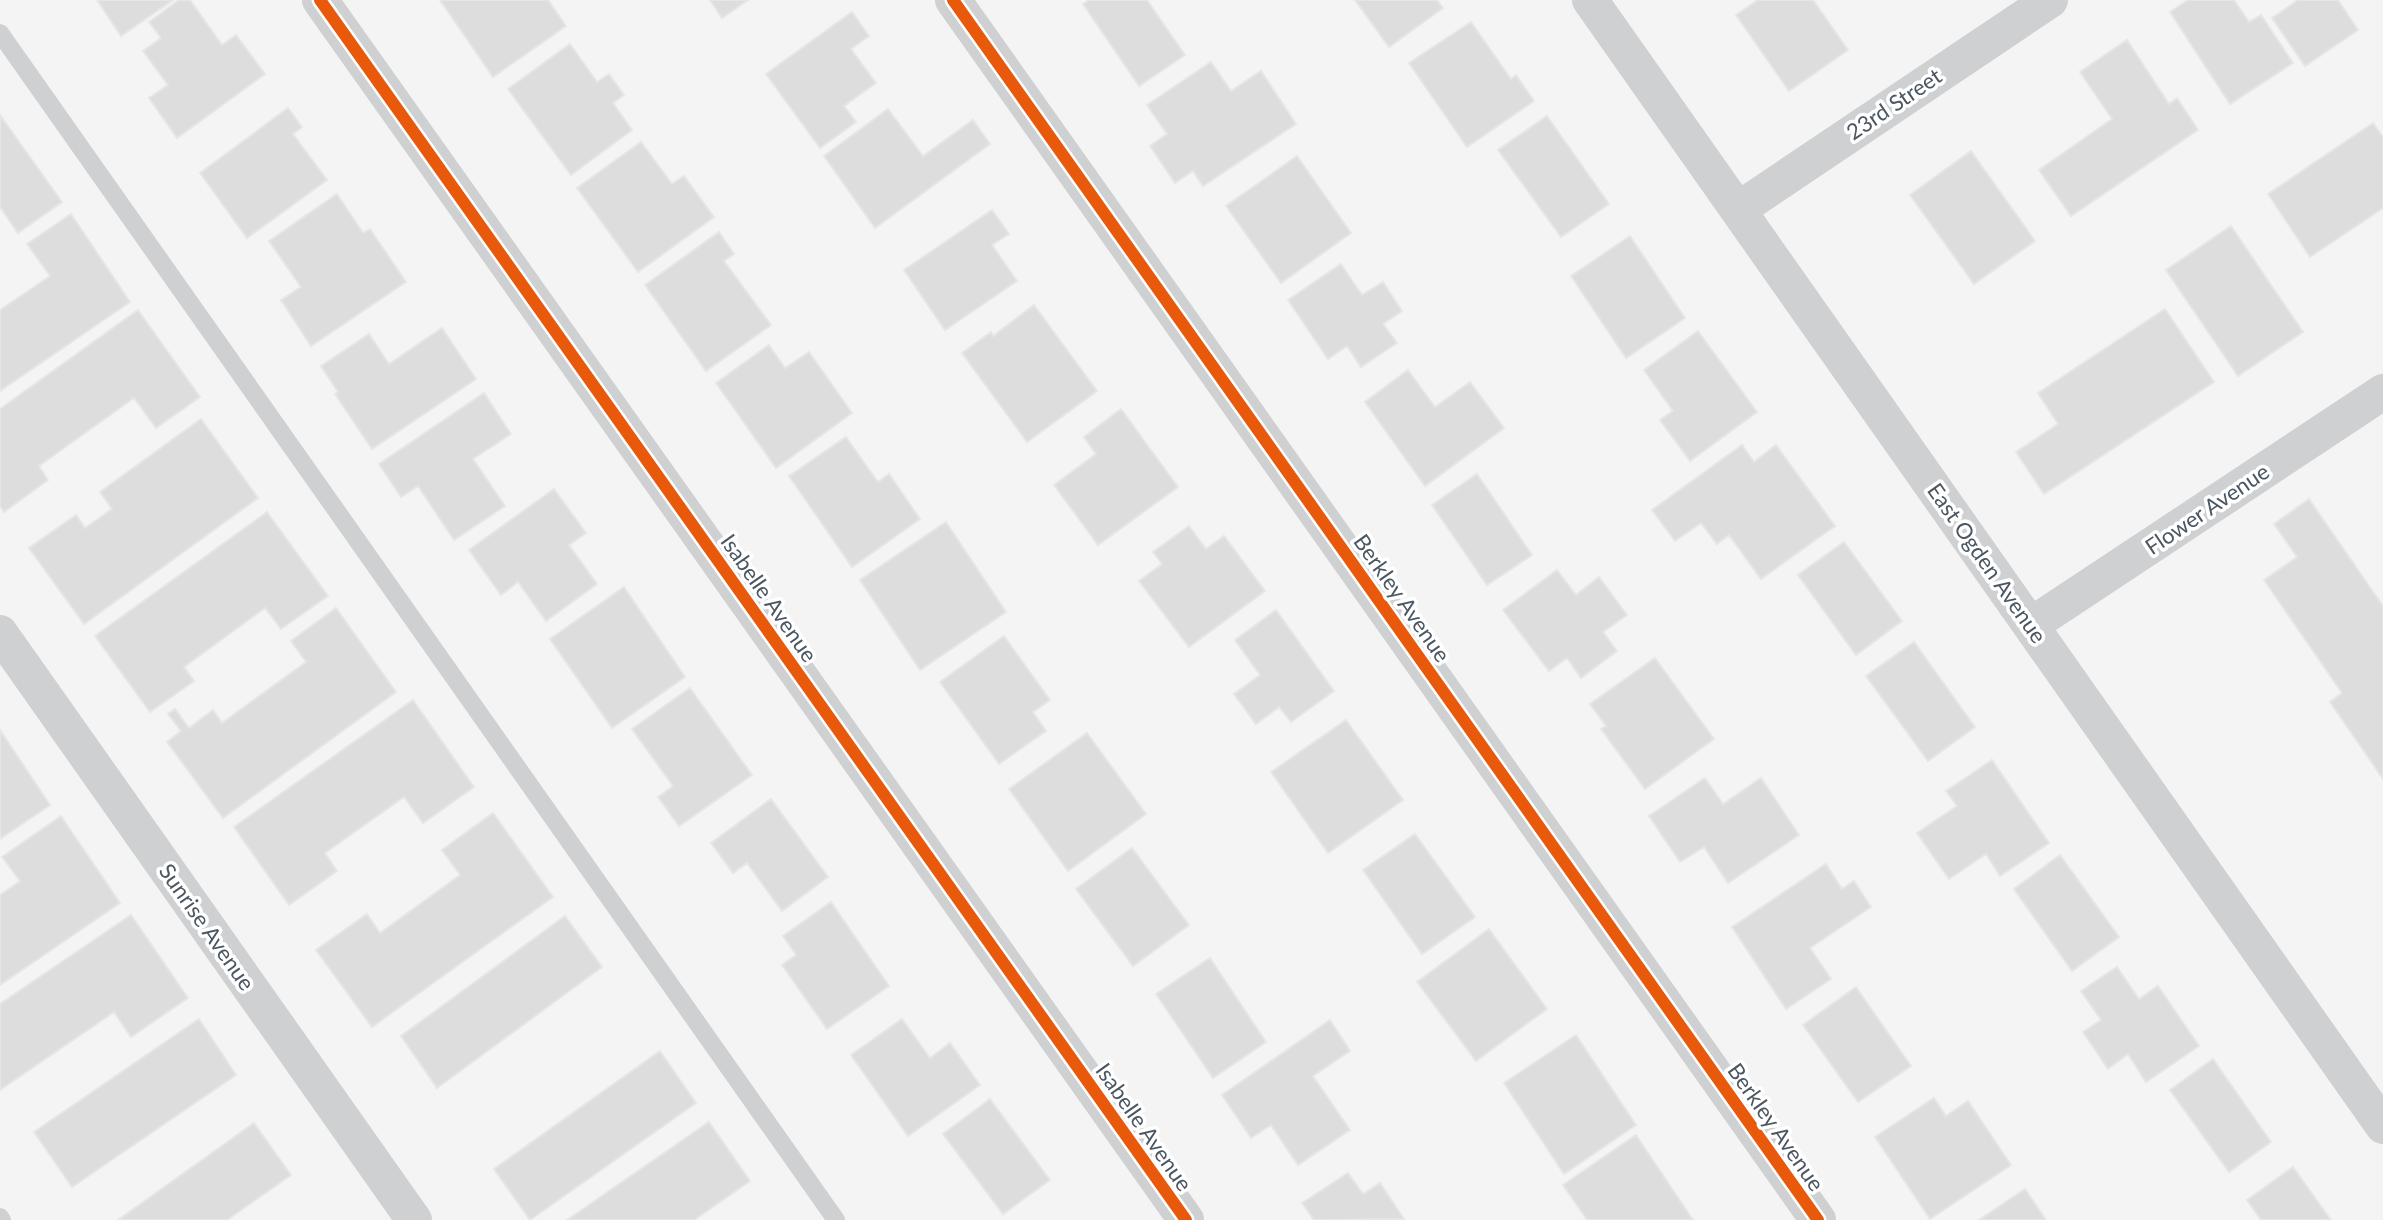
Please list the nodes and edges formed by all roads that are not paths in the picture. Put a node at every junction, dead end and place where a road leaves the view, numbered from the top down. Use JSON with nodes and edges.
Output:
{"nodes":[{"id":1,"x":320,"y":0,"type":"edge"},
{"id":2,"x":953,"y":0,"type":"edge"},
{"id":3,"x":1590,"y":0,"type":"edge"},
{"id":4,"x":2036,"y":4,"type":"edge"},
{"id":5,"x":0,"y":33,"type":"edge"},
{"id":6,"x":1739,"y":209,"type":"junction"},
{"id":7,"x":2383,"y":392,"type":"edge"},
{"id":8,"x":2031,"y":625,"type":"junction"},
{"id":9,"x":0,"y":633,"type":"edge"},
{"id":10,"x":2383,"y":1126,"type":"edge"},
{"id":11,"x":414,"y":1220,"type":"edge"},
{"id":12,"x":836,"y":1220,"type":"edge"},
{"id":13,"x":1186,"y":1220,"type":"edge"},
{"id":14,"x":1818,"y":1220,"type":"edge"}],
"edges":[{"from":1,"to":13,"type":"street","name":"Isabelle Avenue"},
{"from":2,"to":14,"type":"street","name":"Berkley Avenue"},
{"from":3,"to":6,"type":"street","name":"East Ogden Avenue"},
{"from":4,"to":6,"type":"street","name":"23rd Street"},
{"from":5,"to":12,"type":"lane"},
{"from":6,"to":8,"type":"street","name":"East Ogden Avenue"},
{"from":7,"to":8,"type":"street","name":"Flower Avenue"},
{"from":8,"to":10,"type":"street","name":"East Ogden Avenue"},
{"from":9,"to":11,"type":"street","name":"Sunrise Avenue"}]}
